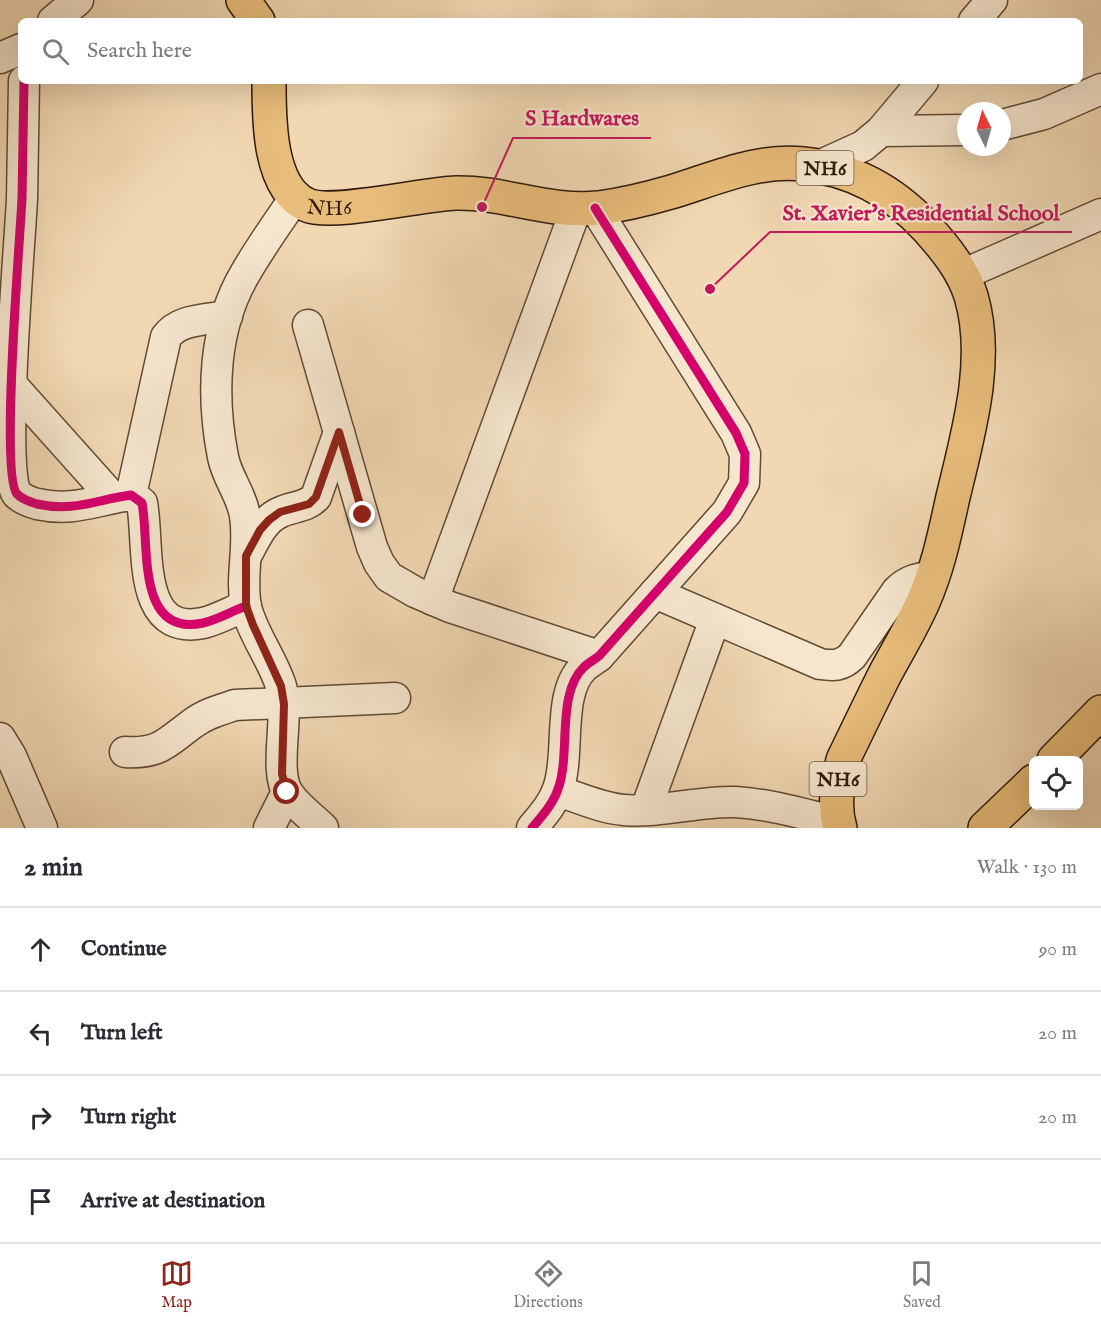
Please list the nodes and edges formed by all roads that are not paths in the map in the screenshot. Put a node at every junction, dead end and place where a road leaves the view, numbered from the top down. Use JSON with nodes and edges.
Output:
{"nodes":[{"id":1,"x":78,"y":0,"type":"edge"},
{"id":2,"x":243,"y":0,"type":"edge"},
{"id":3,"x":992,"y":0,"type":"edge"},
{"id":4,"x":57,"y":18,"type":"edge"},
{"id":5,"x":256,"y":18,"type":"edge"},
{"id":6,"x":977,"y":18,"type":"edge"},
{"id":7,"x":18,"y":50,"type":"edge"},
{"id":8,"x":0,"y":58,"type":"edge"},
{"id":9,"x":24,"y":84,"type":"edge"},
{"id":10,"x":269,"y":84,"type":"edge"},
{"id":11,"x":920,"y":84,"type":"edge"},
{"id":12,"x":1101,"y":89,"type":"edge"},
{"id":13,"x":1011,"y":123,"type":"edge"},
{"id":14,"x":957,"y":130,"type":"edge"},
{"id":15,"x":881,"y":131,"type":"junction"},
{"id":16,"x":819,"y":166,"type":"junction"},
{"id":17,"x":296,"y":196,"type":"junction"},
{"id":18,"x":585,"y":209,"type":"junction"},
{"id":19,"x":1101,"y":214,"type":"edge"},
{"id":20,"x":962,"y":275,"type":"junction"},
{"id":21,"x":227,"y":316,"type":"junction"},
{"id":22,"x":308,"y":325,"type":"dead end"},
{"id":23,"x":11,"y":384,"type":"junction"},
{"id":24,"x":339,"y":432,"type":"junction"},
{"id":25,"x":6,"y":490,"type":"edge"},
{"id":26,"x":122,"y":496,"type":"junction"},
{"id":27,"x":246,"y":556,"type":"junction"},
{"id":28,"x":933,"y":578,"type":"junction"},
{"id":29,"x":655,"y":593,"type":"junction"},
{"id":30,"x":433,"y":600,"type":"junction"},
{"id":31,"x":246,"y":606,"type":"junction"},
{"id":32,"x":715,"y":619,"type":"junction"},
{"id":33,"x":599,"y":656,"type":"junction"},
{"id":34,"x":395,"y":698,"type":"dead end"},
{"id":35,"x":284,"y":704,"type":"junction"},
{"id":36,"x":1101,"y":712,"type":"edge"},
{"id":37,"x":0,"y":738,"type":"edge"},
{"id":38,"x":125,"y":752,"type":"dead end"},
{"id":39,"x":1058,"y":756,"type":"edge"},
{"id":40,"x":1029,"y":787,"type":"edge"},
{"id":41,"x":558,"y":791,"type":"junction"},
{"id":42,"x":287,"y":792,"type":"junction"},
{"id":43,"x":646,"y":809,"type":"junction"},
{"id":44,"x":839,"y":825,"type":"edge"},
{"id":45,"x":995,"y":825,"type":"edge"},
{"id":46,"x":42,"y":828,"type":"edge"},
{"id":47,"x":269,"y":828,"type":"edge"},
{"id":48,"x":323,"y":828,"type":"edge"},
{"id":49,"x":532,"y":828,"type":"edge"}],
"edges":[{"from":1,"to":4,"type":"street"},
{"from":2,"to":5,"type":"highway"},
{"from":3,"to":6,"type":"street"},
{"from":7,"to":8,"type":"street"},
{"from":9,"to":23,"type":"street"},
{"from":10,"to":17,"type":"highway","name":"NH6","number":"NH6"},
{"from":11,"to":15,"type":"street"},
{"from":12,"to":13,"type":"street"},
{"from":14,"to":15,"type":"street"},
{"from":15,"to":16,"type":"street"},
{"from":16,"to":18,"type":"highway","name":"NH6","number":"NH6"},
{"from":16,"to":20,"type":"highway","name":"NH6","number":"NH6"},
{"from":17,"to":18,"type":"highway","name":"NH6","number":"NH6"},
{"from":17,"to":21,"type":"street"},
{"from":18,"to":29,"type":"street"},
{"from":18,"to":30,"type":"street"},
{"from":19,"to":20,"type":"street"},
{"from":20,"to":28,"type":"highway","name":"NH6","number":"NH6"},
{"from":21,"to":26,"type":"street"},
{"from":21,"to":27,"type":"street"},
{"from":22,"to":24,"type":"street"},
{"from":23,"to":25,"type":"street"},
{"from":23,"to":26,"type":"street"},
{"from":24,"to":27,"type":"street"},
{"from":24,"to":30,"type":"street"},
{"from":25,"to":26,"type":"street"},
{"from":26,"to":31,"type":"street"},
{"from":27,"to":31,"type":"street"},
{"from":28,"to":32,"type":"street"},
{"from":28,"to":44,"type":"highway","name":"NH6","number":"NH6"},
{"from":29,"to":32,"type":"street"},
{"from":29,"to":33,"type":"street"},
{"from":30,"to":33,"type":"street"},
{"from":31,"to":35,"type":"street"},
{"from":32,"to":43,"type":"street"},
{"from":33,"to":41,"type":"street"},
{"from":34,"to":35,"type":"street"},
{"from":35,"to":38,"type":"street"},
{"from":35,"to":42,"type":"street"},
{"from":36,"to":39,"type":"highway"},
{"from":37,"to":46,"type":"street"},
{"from":40,"to":45,"type":"highway"},
{"from":41,"to":43,"type":"street"},
{"from":41,"to":49,"type":"street"},
{"from":42,"to":47,"type":"street"},
{"from":42,"to":48,"type":"street"},
{"from":43,"to":44,"type":"street"}]}
